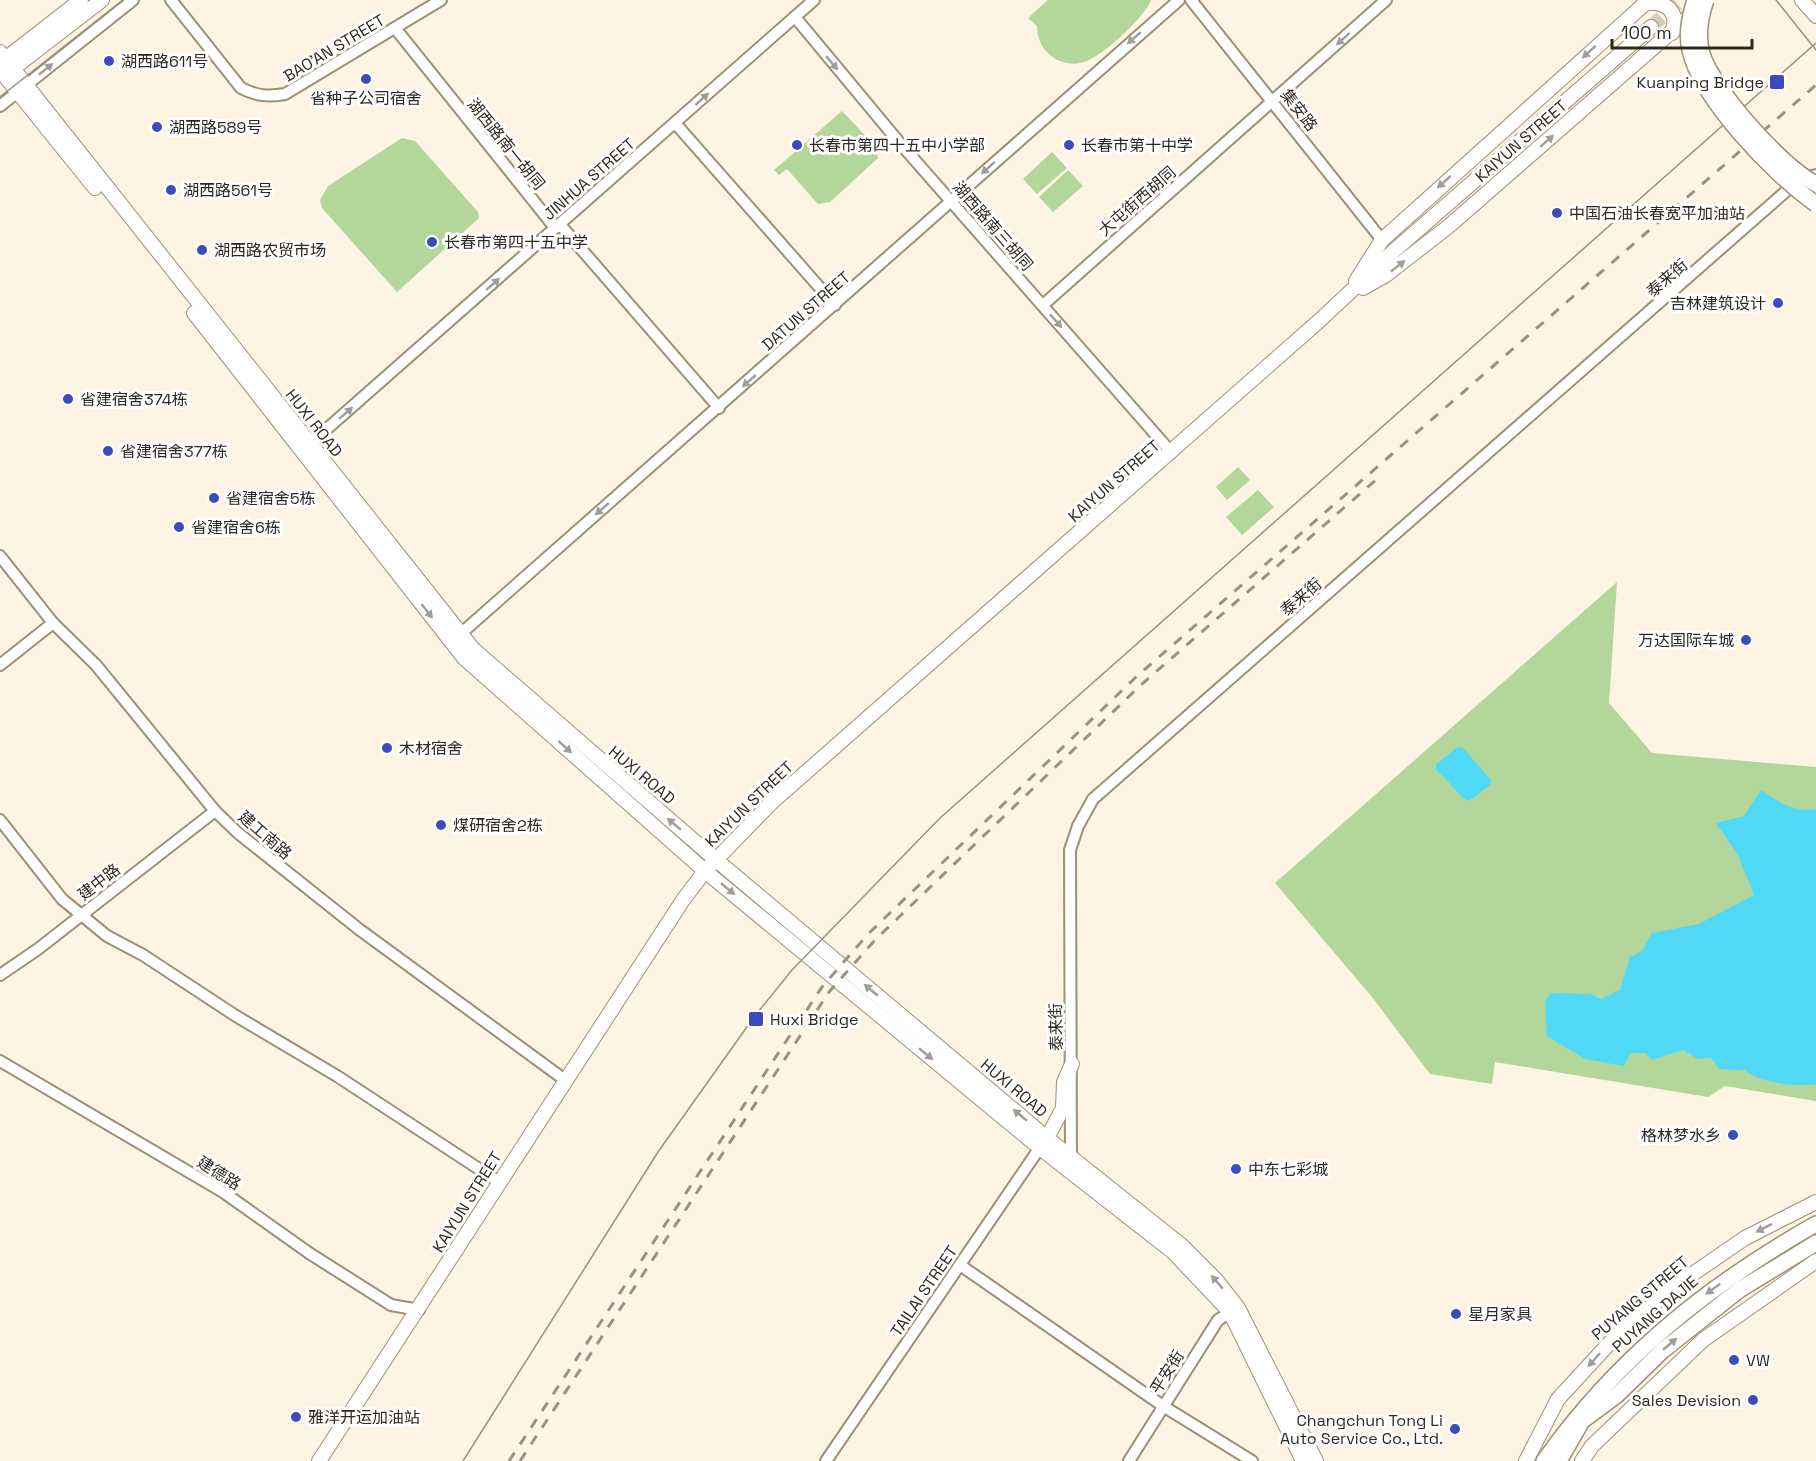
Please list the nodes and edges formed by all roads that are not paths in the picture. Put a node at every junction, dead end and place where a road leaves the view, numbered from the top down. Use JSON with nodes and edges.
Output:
{"nodes":[{"id":1,"x":81,"y":0,"type":"edge"},
{"id":2,"x":102,"y":0,"type":"edge"},
{"id":3,"x":133,"y":0,"type":"edge"},
{"id":4,"x":171,"y":0,"type":"edge"},
{"id":5,"x":441,"y":0,"type":"edge"},
{"id":6,"x":814,"y":0,"type":"edge"},
{"id":7,"x":1179,"y":0,"type":"edge"},
{"id":8,"x":1191,"y":0,"type":"edge"},
{"id":9,"x":1386,"y":0,"type":"edge"},
{"id":10,"x":1695,"y":0,"type":"edge"},
{"id":11,"x":1707,"y":0,"type":"edge"},
{"id":12,"x":1802,"y":0,"type":"edge"},
{"id":13,"x":1647,"y":2,"type":"edge"},
{"id":14,"x":1816,"y":16,"type":"edge"},
{"id":15,"x":795,"y":17,"type":"junction"},
{"id":16,"x":1651,"y":27,"type":"tunnel mouth"},
{"id":17,"x":396,"y":28,"type":"junction"},
{"id":18,"x":1672,"y":33,"type":"junction"},
{"id":19,"x":3,"y":67,"type":"edge"},
{"id":20,"x":22,"y":88,"type":"junction"},
{"id":21,"x":1273,"y":101,"type":"junction"},
{"id":22,"x":0,"y":106,"type":"edge"},
{"id":23,"x":675,"y":123,"type":"junction"},
{"id":24,"x":1816,"y":175,"type":"edge"},
{"id":25,"x":1816,"y":184,"type":"edge"},
{"id":26,"x":951,"y":201,"type":"junction"},
{"id":27,"x":1816,"y":204,"type":"edge"},
{"id":28,"x":558,"y":226,"type":"junction"},
{"id":29,"x":1382,"y":240,"type":"junction"},
{"id":30,"x":1348,"y":296,"type":"junction"},
{"id":31,"x":836,"y":305,"type":"junction"},
{"id":32,"x":1043,"y":305,"type":"junction"},
{"id":33,"x":718,"y":408,"type":"junction"},
{"id":34,"x":306,"y":447,"type":"junction"},
{"id":35,"x":1171,"y":452,"type":"junction"},
{"id":36,"x":0,"y":556,"type":"edge"},
{"id":37,"x":53,"y":623,"type":"junction"},
{"id":38,"x":456,"y":639,"type":"junction"},
{"id":39,"x":0,"y":665,"type":"edge"},
{"id":40,"x":215,"y":811,"type":"junction"},
{"id":41,"x":0,"y":820,"type":"edge"},
{"id":42,"x":715,"y":859,"type":"junction"},
{"id":43,"x":705,"y":871,"type":"junction"},
{"id":44,"x":80,"y":916,"type":"junction"},
{"id":45,"x":0,"y":975,"type":"edge"},
{"id":46,"x":0,"y":1061,"type":"edge"},
{"id":47,"x":1072,"y":1064,"type":"junction"},
{"id":48,"x":565,"y":1080,"type":"junction"},
{"id":49,"x":1043,"y":1143,"type":"junction"},
{"id":50,"x":1071,"y":1157,"type":"junction"},
{"id":51,"x":1072,"y":1172,"type":"junction"},
{"id":52,"x":500,"y":1182,"type":"junction"},
{"id":53,"x":1816,"y":1202,"type":"edge"},
{"id":54,"x":1816,"y":1224,"type":"edge"},
{"id":55,"x":1816,"y":1243,"type":"edge"},
{"id":56,"x":1816,"y":1261,"type":"edge"},
{"id":57,"x":960,"y":1265,"type":"junction"},
{"id":58,"x":419,"y":1310,"type":"junction"},
{"id":59,"x":1234,"y":1310,"type":"junction"},
{"id":60,"x":1163,"y":1406,"type":"junction"},
{"id":61,"x":319,"y":1461,"type":"edge"},
{"id":62,"x":826,"y":1461,"type":"edge"},
{"id":63,"x":1129,"y":1461,"type":"edge"},
{"id":64,"x":1252,"y":1461,"type":"edge"},
{"id":65,"x":1303,"y":1461,"type":"edge"},
{"id":66,"x":1316,"y":1461,"type":"edge"},
{"id":67,"x":1526,"y":1461,"type":"edge"},
{"id":68,"x":1544,"y":1461,"type":"edge"},
{"id":69,"x":1559,"y":1461,"type":"edge"},
{"id":70,"x":1582,"y":1461,"type":"edge"}],
"edges":[{"from":1,"to":19,"type":"main road"},
{"from":2,"to":19,"type":"main road"},
{"from":20,"to":3,"type":"street","one_way":true},
{"from":4,"to":17,"type":"street","name":"BAO'AN STREET"},
{"from":5,"to":17,"type":"street","name":"BAO'AN STREET"},
{"from":6,"to":15,"type":"street","name":"JINHUA STREET"},
{"from":7,"to":26,"type":"street","name":"DATUN STREET","one_way":true},
{"from":8,"to":21,"type":"street","name":"集安路"},
{"from":9,"to":21,"type":"street","name":"大屯街西胡同","one_way":true},
{"from":10,"to":27,"type":"highway","bridge":true},
{"from":11,"to":18,"type":"main road","name":"KAIYUN STREET"},
{"from":11,"to":25,"type":"highway","bridge":true},
{"from":12,"to":14,"type":"main road"},
{"from":13,"to":18,"type":"main road"},
{"from":13,"to":29,"type":"main road","name":"KAIYUN STREET","one_way":true},
{"from":23,"to":15,"type":"street","name":"JINHUA STREET","one_way":true},
{"from":15,"to":26,"type":"street","name":"湖西路南三胡同","one_way":true},
{"from":16,"to":30,"type":"main road","name":"KAIYUN STREET"},
{"from":17,"to":28,"type":"street","name":"湖西路南一胡同"},
{"from":30,"to":18,"type":"main road","name":"KAIYUN STREET","one_way":true},
{"from":19,"to":20,"type":"main road","name":"HUXI ROAD"},
{"from":20,"to":22,"type":"street"},
{"from":20,"to":34,"type":"main road","name":"HUXI ROAD"},
{"from":21,"to":29,"type":"street","name":"集安路"},
{"from":21,"to":32,"type":"street","name":"大屯街西胡同"},
{"from":23,"to":28,"type":"street","name":"JINHUA STREET"},
{"from":23,"to":31,"type":"street"},
{"from":24,"to":47,"type":"street","name":"泰来街"},
{"from":26,"to":31,"type":"street","name":"DATUN STREET"},
{"from":26,"to":32,"type":"street","name":"湖西路南三胡同"},
{"from":28,"to":33,"type":"street","name":"湖西路南一胡同"},
{"from":34,"to":28,"type":"street","name":"JINHUA STREET","one_way":true},
{"from":29,"to":30,"type":"main road","name":"KAIYUN STREET"},
{"from":30,"to":35,"type":"main road","name":"KAIYUN STREET"},
{"from":31,"to":33,"type":"street","name":"DATUN STREET","one_way":true},
{"from":32,"to":35,"type":"street","name":"湖西路南三胡同","one_way":true},
{"from":33,"to":38,"type":"street","name":"DATUN STREET","one_way":true},
{"from":34,"to":38,"type":"main road","name":"HUXI ROAD"},
{"from":35,"to":42,"type":"main road","name":"KAIYUN STREET"},
{"from":36,"to":37,"type":"street","name":"建工南路"},
{"from":37,"to":39,"type":"street"},
{"from":37,"to":40,"type":"street","name":"建工南路"},
{"from":42,"to":38,"type":"main road","name":"HUXI ROAD","one_way":true},
{"from":38,"to":43,"type":"main road","name":"HUXI ROAD","one_way":true},
{"from":40,"to":44,"type":"street","name":"建中路"},
{"from":40,"to":48,"type":"street","name":"建工南路"},
{"from":41,"to":44,"type":"street"},
{"from":42,"to":43,"type":"main road","name":"KAIYUN STREET"},
{"from":49,"to":42,"type":"main road","name":"HUXI ROAD","one_way":true},
{"from":43,"to":48,"type":"main road","name":"KAIYUN STREET"},
{"from":43,"to":49,"type":"main road","name":"HUXI ROAD","one_way":true},
{"from":44,"to":45,"type":"street","name":"建中路"},
{"from":44,"to":52,"type":"street"},
{"from":46,"to":58,"type":"street","name":"建德路"},
{"from":47,"to":49,"type":"main road"},
{"from":47,"to":50,"type":"street","name":"泰来街"},
{"from":48,"to":52,"type":"main road","name":"KAIYUN STREET"},
{"from":49,"to":50,"type":"main road","name":"HUXI ROAD"},
{"from":49,"to":51,"type":"main road","name":"HUXI ROAD"},
{"from":49,"to":57,"type":"street","name":"TAILAI STREET"},
{"from":50,"to":51,"type":"street","name":"泰来街"},
{"from":59,"to":50,"type":"main road","name":"HUXI ROAD","one_way":true},
{"from":51,"to":59,"type":"main road","name":"HUXI ROAD"},
{"from":52,"to":58,"type":"main road","name":"KAIYUN STREET"},
{"from":53,"to":67,"type":"main road","name":"PUYANG STREET","one_way":true},
{"from":54,"to":68,"type":"highway","name":"PUYANG DAJIE","one_way":true},
{"from":69,"to":55,"type":"highway","name":"PUYANG DAJIE","one_way":true},
{"from":56,"to":70,"type":"main road"},
{"from":57,"to":60,"type":"street"},
{"from":57,"to":62,"type":"street","name":"TAILAI STREET"},
{"from":58,"to":61,"type":"main road","name":"KAIYUN STREET"},
{"from":59,"to":60,"type":"street","name":"平安街"},
{"from":59,"to":65,"type":"main road","name":"HUXI ROAD"},
{"from":59,"to":66,"type":"main road","name":"HUXI ROAD"},
{"from":60,"to":63,"type":"street","name":"平安街"},
{"from":60,"to":64,"type":"street"}]}
